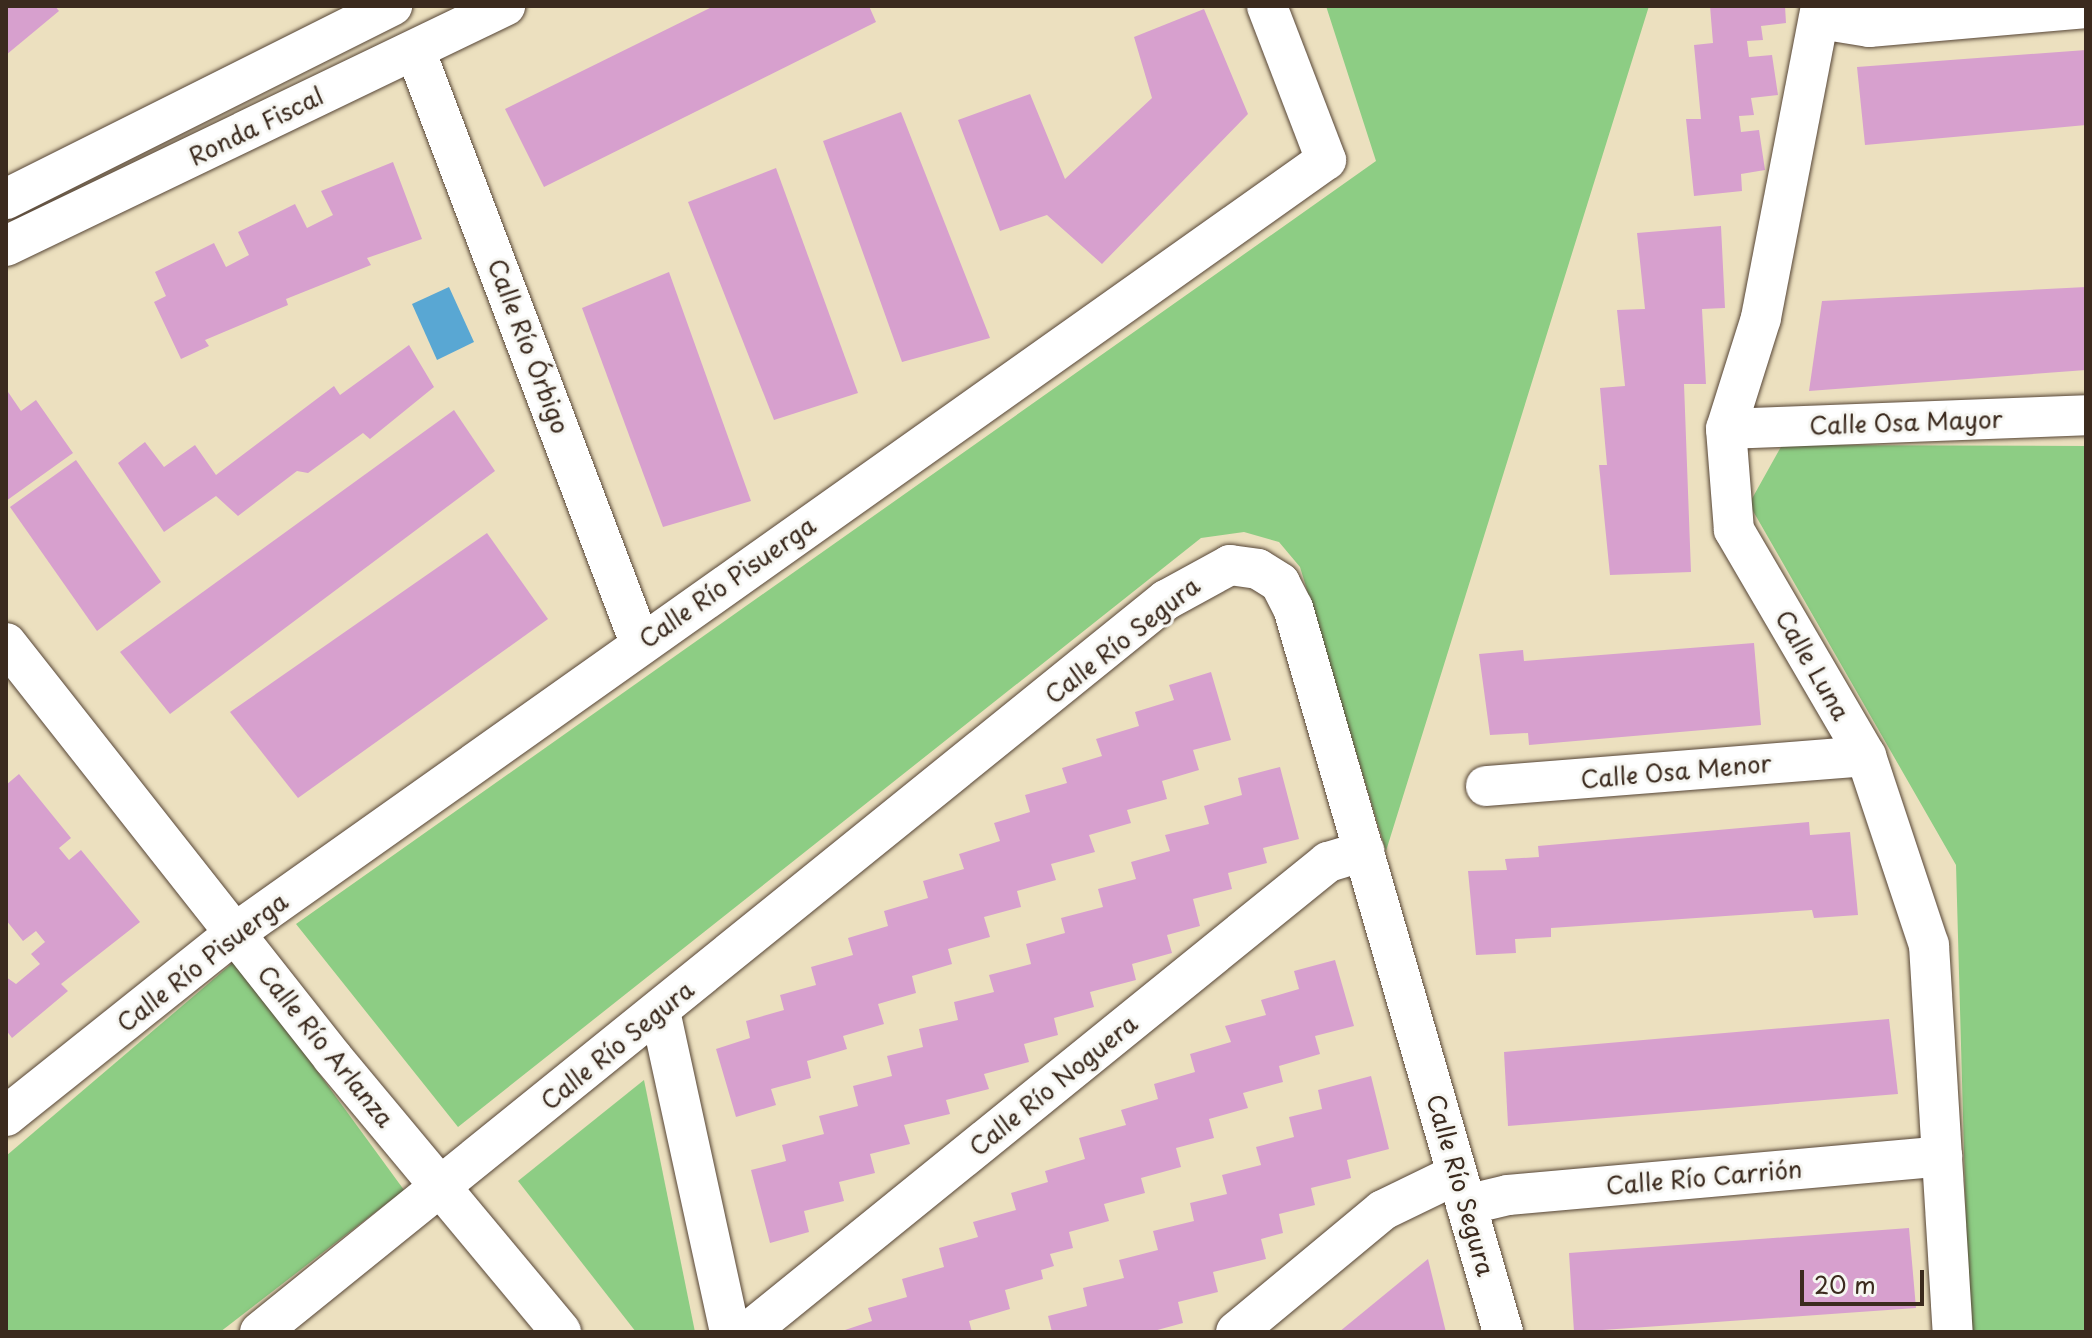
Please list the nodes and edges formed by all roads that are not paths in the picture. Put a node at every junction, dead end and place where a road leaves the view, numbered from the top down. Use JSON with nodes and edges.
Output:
{"nodes":[{"id":1,"x":505,"y":6,"type":"edge"},
{"id":2,"x":1267,"y":6,"type":"edge"},
{"id":3,"x":389,"y":7,"type":"edge"},
{"id":4,"x":2086,"y":8,"type":"edge"},
{"id":5,"x":1821,"y":12,"type":"edge"},
{"id":6,"x":415,"y":50,"type":"junction"},
{"id":7,"x":6,"y":199,"type":"edge"},
{"id":8,"x":6,"y":246,"type":"edge"},
{"id":9,"x":2086,"y":415,"type":"edge"},
{"id":10,"x":1726,"y":429,"type":"junction"},
{"id":11,"x":6,"y":643,"type":"edge"},
{"id":12,"x":640,"y":643,"type":"junction"},
{"id":13,"x":1866,"y":756,"type":"junction"},
{"id":14,"x":1486,"y":786,"type":"dead end"},
{"id":15,"x":1364,"y":851,"type":"junction"},
{"id":16,"x":235,"y":933,"type":"junction"},
{"id":17,"x":660,"y":1011,"type":"junction"},
{"id":18,"x":6,"y":1116,"type":"edge"},
{"id":19,"x":1942,"y":1156,"type":"junction"},
{"id":20,"x":441,"y":1185,"type":"junction"},
{"id":21,"x":1462,"y":1190,"type":"junction"},
{"id":22,"x":260,"y":1332,"type":"edge"},
{"id":23,"x":561,"y":1332,"type":"edge"},
{"id":24,"x":730,"y":1332,"type":"edge"},
{"id":25,"x":748,"y":1332,"type":"edge"},
{"id":26,"x":1236,"y":1332,"type":"edge"},
{"id":27,"x":1503,"y":1332,"type":"edge"},
{"id":28,"x":1953,"y":1332,"type":"edge"}],
"edges":[{"from":1,"to":6,"type":"street","name":"Ronda Fiscal"},
{"from":2,"to":12,"type":"street","name":"Calle Río Pisuerga"},
{"from":3,"to":7,"type":"street","name":"Ronda Fiscal"},
{"from":4,"to":5,"type":"street"},
{"from":5,"to":10,"type":"street","name":"Calle Luna"},
{"from":6,"to":8,"type":"street","name":"Ronda Fiscal"},
{"from":6,"to":12,"type":"street","name":"Calle Río Órbigo"},
{"from":9,"to":10,"type":"street","name":"Calle Osa Mayor"},
{"from":10,"to":13,"type":"street","name":"Calle Luna"},
{"from":11,"to":16,"type":"street","name":"Calle Río Arlanza"},
{"from":12,"to":16,"type":"street","name":"Calle Río Pisuerga"},
{"from":13,"to":14,"type":"street","name":"Calle Osa Menor"},
{"from":13,"to":19,"type":"street","name":"Calle Luna"},
{"from":15,"to":17,"type":"street","name":"Calle Río Segura"},
{"from":15,"to":21,"type":"street","name":"Calle Río Segura"},
{"from":15,"to":25,"type":"street","name":"Calle Río Noguera"},
{"from":16,"to":18,"type":"street","name":"Calle Río Pisuerga"},
{"from":16,"to":20,"type":"street","name":"Calle Río Arlanza"},
{"from":17,"to":20,"type":"street","name":"Calle Río Segura"},
{"from":17,"to":24,"type":"street"},
{"from":19,"to":21,"type":"street","name":"Calle Río Carrión"},
{"from":19,"to":28,"type":"street","name":"Calle Luna"},
{"from":20,"to":22,"type":"street","name":"Calle Río Segura"},
{"from":20,"to":23,"type":"street","name":"Calle Río Arlanza"},
{"from":21,"to":26,"type":"street","name":"Calle Río Carrión"},
{"from":21,"to":27,"type":"street","name":"Calle Río Segura"}]}
